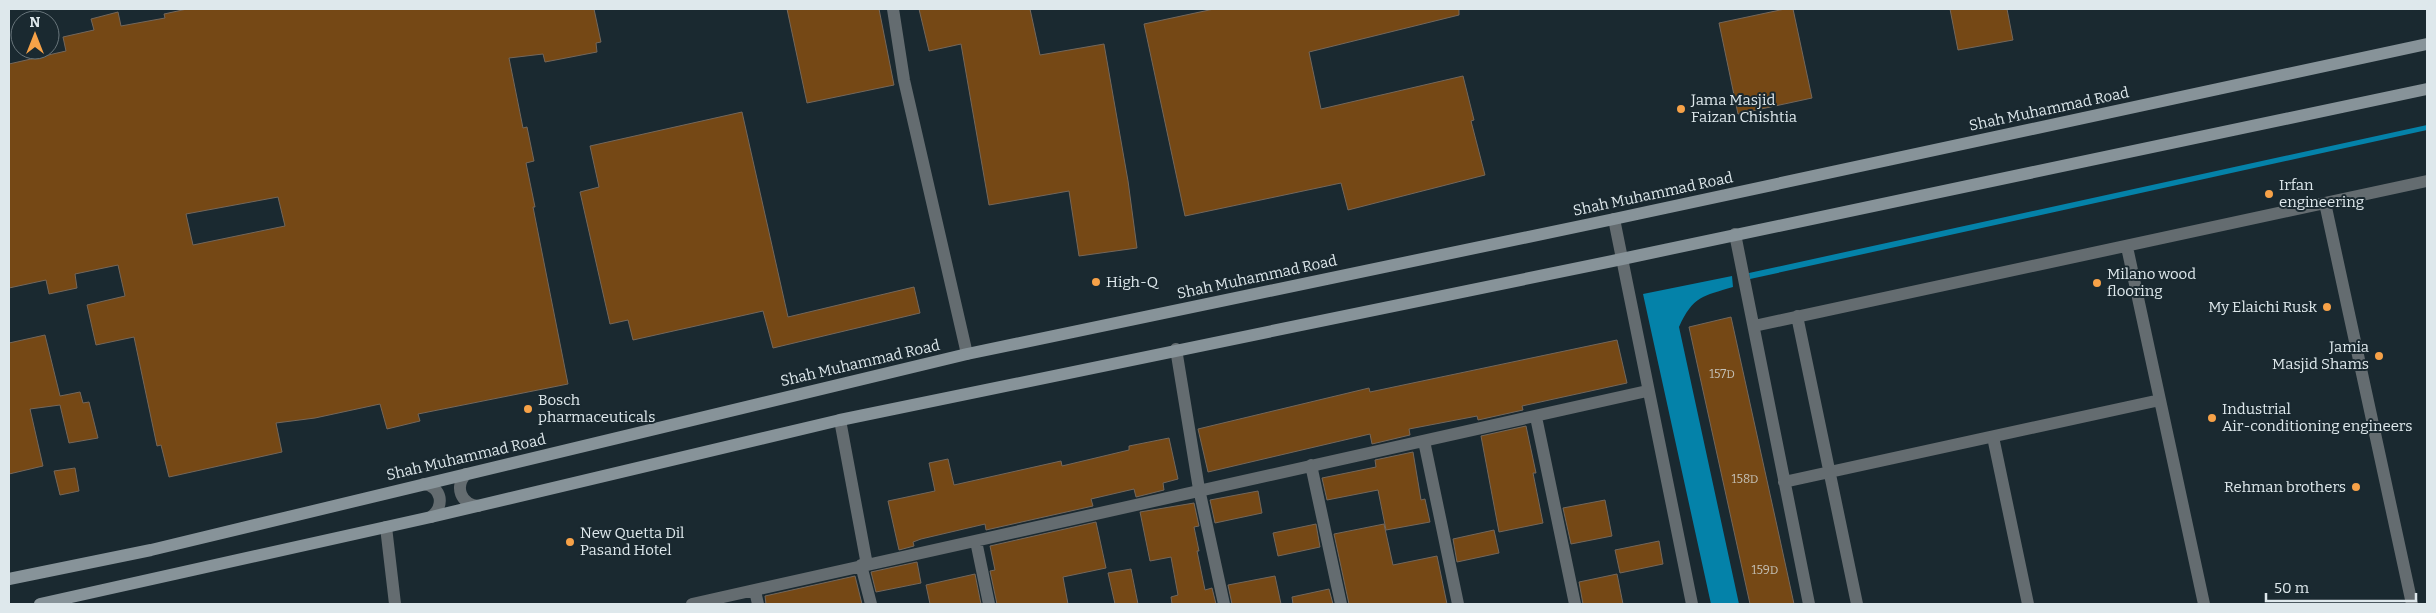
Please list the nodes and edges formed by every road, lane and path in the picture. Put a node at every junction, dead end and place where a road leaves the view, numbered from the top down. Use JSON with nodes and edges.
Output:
{"nodes":[{"id":1,"x":893,"y":9,"type":"edge"},
{"id":2,"x":2427,"y":44,"type":"edge"},
{"id":3,"x":2427,"y":89,"type":"edge"},
{"id":4,"x":2427,"y":181,"type":"edge"},
{"id":5,"x":2325,"y":203,"type":"junction"},
{"id":6,"x":1614,"y":219,"type":"junction"},
{"id":7,"x":1735,"y":234,"type":"junction"},
{"id":8,"x":2126,"y":247,"type":"junction"},
{"id":9,"x":1622,"y":259,"type":"junction"},
{"id":10,"x":1797,"y":316,"type":"junction"},
{"id":11,"x":1754,"y":326,"type":"junction"},
{"id":12,"x":1176,"y":349,"type":"junction"},
{"id":13,"x":968,"y":354,"type":"junction"},
{"id":14,"x":1647,"y":391,"type":"junction"},
{"id":15,"x":2160,"y":400,"type":"junction"},
{"id":16,"x":1536,"y":417,"type":"junction"},
{"id":17,"x":840,"y":420,"type":"junction"},
{"id":18,"x":1993,"y":436,"type":"junction"},
{"id":19,"x":1424,"y":440,"type":"junction"},
{"id":20,"x":1311,"y":465,"type":"junction"},
{"id":21,"x":1829,"y":472,"type":"junction"},
{"id":22,"x":466,"y":474,"type":"junction"},
{"id":23,"x":1784,"y":482,"type":"junction"},
{"id":24,"x":424,"y":484,"type":"junction"},
{"id":25,"x":1200,"y":489,"type":"junction"},
{"id":26,"x":478,"y":506,"type":"junction"},
{"id":27,"x":431,"y":517,"type":"junction"},
{"id":28,"x":386,"y":527,"type":"junction"},
{"id":29,"x":976,"y":541,"type":"junction"},
{"id":30,"x":864,"y":565,"type":"junction"},
{"id":31,"x":9,"y":579,"type":"edge"},
{"id":32,"x":755,"y":590,"type":"junction"},
{"id":33,"x":40,"y":604,"type":"edge"},
{"id":34,"x":395,"y":604,"type":"edge"},
{"id":35,"x":692,"y":604,"type":"edge"},
{"id":36,"x":758,"y":604,"type":"edge"},
{"id":37,"x":870,"y":604,"type":"edge"},
{"id":38,"x":989,"y":604,"type":"edge"},
{"id":39,"x":1224,"y":604,"type":"edge"},
{"id":40,"x":1341,"y":604,"type":"edge"},
{"id":41,"x":1458,"y":604,"type":"edge"},
{"id":42,"x":1575,"y":604,"type":"edge"},
{"id":43,"x":1692,"y":604,"type":"edge"},
{"id":44,"x":1809,"y":604,"type":"edge"},
{"id":45,"x":1857,"y":604,"type":"edge"},
{"id":46,"x":2028,"y":604,"type":"edge"},
{"id":47,"x":2204,"y":604,"type":"edge"},
{"id":48,"x":2412,"y":604,"type":"edge"}],
"edges":[{"from":1,"to":13,"type":"street"},
{"from":2,"to":6,"type":"main road","name":"Shah Muhammad Road"},
{"from":3,"to":7,"type":"main road"},
{"from":4,"to":5,"type":"street"},
{"from":5,"to":8,"type":"street"},
{"from":5,"to":48,"type":"street"},
{"from":6,"to":9,"type":"street"},
{"from":6,"to":13,"type":"main road","name":"Shah Muhammad Road"},
{"from":7,"to":9,"type":"main road"},
{"from":7,"to":11,"type":"street"},
{"from":8,"to":10,"type":"street"},
{"from":8,"to":15,"type":"street"},
{"from":9,"to":12,"type":"main road"},
{"from":9,"to":14,"type":"street"},
{"from":10,"to":11,"type":"street"},
{"from":10,"to":21,"type":"street"},
{"from":11,"to":23,"type":"street"},
{"from":12,"to":17,"type":"main road"},
{"from":12,"to":25,"type":"street"},
{"from":13,"to":22,"type":"main road","name":"Shah Muhammad Road"},
{"from":14,"to":16,"type":"street"},
{"from":14,"to":43,"type":"street"},
{"from":15,"to":18,"type":"street"},
{"from":15,"to":47,"type":"street"},
{"from":16,"to":19,"type":"street"},
{"from":16,"to":42,"type":"street"},
{"from":17,"to":26,"type":"main road"},
{"from":17,"to":30,"type":"street"},
{"from":18,"to":21,"type":"street"},
{"from":18,"to":46,"type":"street"},
{"from":19,"to":20,"type":"street"},
{"from":19,"to":41,"type":"street"},
{"from":20,"to":25,"type":"street"},
{"from":20,"to":40,"type":"street"},
{"from":21,"to":23,"type":"street"},
{"from":21,"to":45,"type":"street"},
{"from":22,"to":24,"type":"main road","name":"Shah Muhammad Road"},
{"from":22,"to":26,"type":"street"},
{"from":23,"to":44,"type":"street"},
{"from":24,"to":27,"type":"street"},
{"from":24,"to":31,"type":"main road","name":"Shah Muhammad Road"},
{"from":25,"to":29,"type":"street"},
{"from":25,"to":39,"type":"street"},
{"from":26,"to":27,"type":"main road"},
{"from":27,"to":28,"type":"main road"},
{"from":28,"to":33,"type":"main road"},
{"from":28,"to":34,"type":"street"},
{"from":29,"to":30,"type":"street"},
{"from":29,"to":38,"type":"street"},
{"from":30,"to":32,"type":"street"},
{"from":30,"to":37,"type":"street"},
{"from":32,"to":35,"type":"street"},
{"from":32,"to":36,"type":"street"}]}
